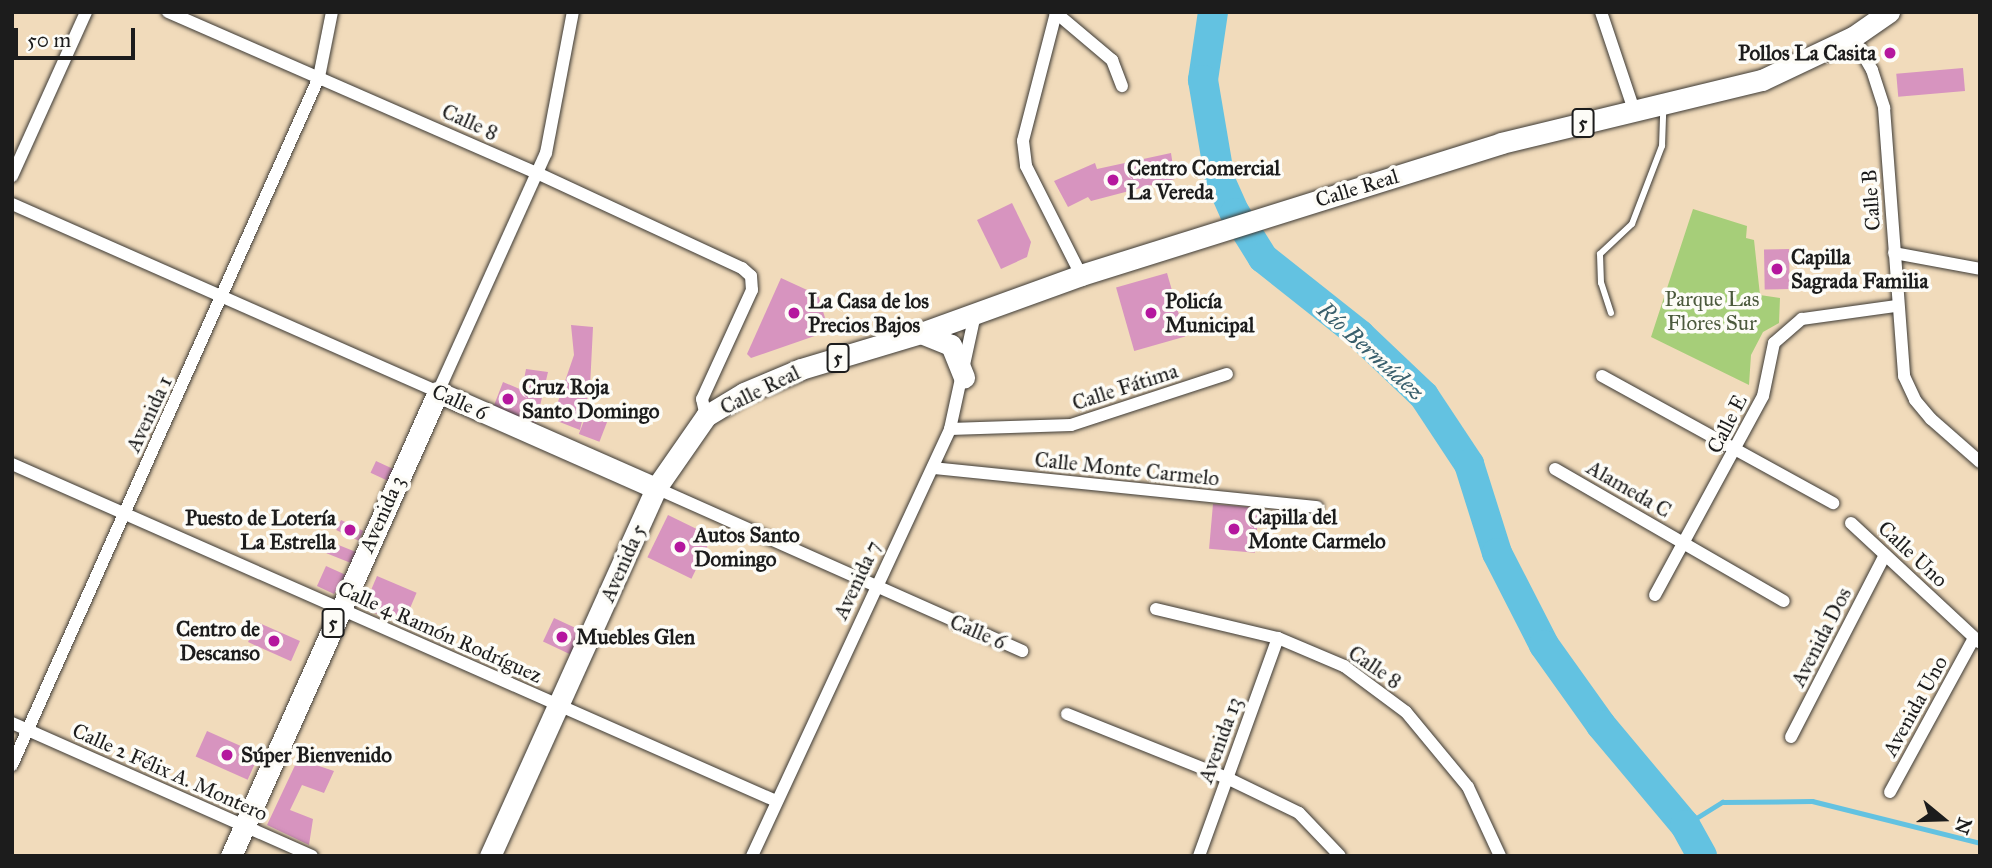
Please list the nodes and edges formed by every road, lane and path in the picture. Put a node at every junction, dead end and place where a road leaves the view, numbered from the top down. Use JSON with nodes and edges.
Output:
{"nodes":[{"id":1,"x":86,"y":12,"type":"edge"},
{"id":2,"x":168,"y":12,"type":"edge"},
{"id":3,"x":332,"y":12,"type":"edge"},
{"id":4,"x":573,"y":12,"type":"edge"},
{"id":5,"x":1601,"y":12,"type":"edge"},
{"id":6,"x":1889,"y":12,"type":"edge"},
{"id":7,"x":1055,"y":13,"type":"edge"},
{"id":8,"x":1853,"y":37,"type":"junction"},
{"id":9,"x":319,"y":77,"type":"junction"},
{"id":10,"x":1122,"y":86,"type":"dead end"},
{"id":11,"x":1663,"y":104,"type":"junction"},
{"id":12,"x":1634,"y":110,"type":"junction"},
{"id":13,"x":537,"y":173,"type":"junction"},
{"id":14,"x":12,"y":176,"type":"edge"},
{"id":15,"x":12,"y":204,"type":"edge"},
{"id":16,"x":1894,"y":253,"type":"junction"},
{"id":17,"x":1980,"y":268,"type":"edge"},
{"id":18,"x":1081,"y":275,"type":"junction"},
{"id":19,"x":751,"y":276,"type":"joint"},
{"id":20,"x":222,"y":300,"type":"junction"},
{"id":21,"x":1896,"y":306,"type":"junction"},
{"id":22,"x":1611,"y":313,"type":"dead end"},
{"id":23,"x":975,"y":314,"type":"junction"},
{"id":24,"x":921,"y":333,"type":"junction"},
{"id":25,"x":1227,"y":374,"type":"dead end"},
{"id":26,"x":1602,"y":376,"type":"dead end"},
{"id":27,"x":964,"y":377,"type":"junction"},
{"id":28,"x":438,"y":392,"type":"junction"},
{"id":29,"x":706,"y":416,"type":"junction"},
{"id":30,"x":950,"y":429,"type":"junction"},
{"id":31,"x":1736,"y":449,"type":"junction"},
{"id":32,"x":1980,"y":462,"type":"edge"},
{"id":33,"x":12,"y":464,"type":"edge"},
{"id":34,"x":933,"y":468,"type":"junction"},
{"id":35,"x":1555,"y":469,"type":"dead end"},
{"id":36,"x":656,"y":488,"type":"junction"},
{"id":37,"x":1833,"y":503,"type":"dead end"},
{"id":38,"x":1317,"y":507,"type":"dead end"},
{"id":39,"x":124,"y":514,"type":"junction"},
{"id":40,"x":1851,"y":523,"type":"dead end"},
{"id":41,"x":1684,"y":542,"type":"junction"},
{"id":42,"x":1885,"y":555,"type":"junction"},
{"id":43,"x":874,"y":587,"type":"junction"},
{"id":44,"x":1655,"y":595,"type":"dead end"},
{"id":45,"x":1784,"y":601,"type":"dead end"},
{"id":46,"x":339,"y":608,"type":"junction"},
{"id":47,"x":1156,"y":609,"type":"dead end"},
{"id":48,"x":1278,"y":638,"type":"junction"},
{"id":49,"x":1977,"y":640,"type":"edge"},
{"id":50,"x":1022,"y":651,"type":"dead end"},
{"id":51,"x":559,"y":706,"type":"junction"},
{"id":52,"x":1067,"y":714,"type":"dead end"},
{"id":53,"x":12,"y":723,"type":"edge"},
{"id":54,"x":28,"y":730,"type":"junction"},
{"id":55,"x":1791,"y":737,"type":"dead end"},
{"id":56,"x":12,"y":765,"type":"edge"},
{"id":57,"x":1227,"y":778,"type":"junction"},
{"id":58,"x":1890,"y":792,"type":"dead end"},
{"id":59,"x":776,"y":801,"type":"junction"},
{"id":60,"x":245,"y":826,"type":"junction"},
{"id":61,"x":231,"y":856,"type":"edge"},
{"id":62,"x":312,"y":856,"type":"edge"},
{"id":63,"x":490,"y":856,"type":"edge"},
{"id":64,"x":752,"y":856,"type":"edge"},
{"id":65,"x":1199,"y":856,"type":"edge"},
{"id":66,"x":1340,"y":856,"type":"edge"},
{"id":67,"x":1500,"y":856,"type":"edge"}],
"edges":[{"from":1,"to":14,"type":"street"},
{"from":2,"to":9,"type":"street","name":"Calle 8"},
{"from":3,"to":9,"type":"street","name":"Avenida 1"},
{"from":4,"to":13,"type":"street","name":"Avenida 3"},
{"from":5,"to":12,"type":"street"},
{"from":6,"to":8,"type":"main road","name":"Calle Real","number":"5"},
{"from":7,"to":10,"type":"street"},
{"from":7,"to":18,"type":"street"},
{"from":8,"to":11,"type":"main road","name":"Calle Real","number":"5"},
{"from":8,"to":16,"type":"street","name":"Calle B"},
{"from":9,"to":13,"type":"street","name":"Calle 8"},
{"from":9,"to":20,"type":"street","name":"Avenida 1"},
{"from":11,"to":12,"type":"main road","name":"Calle Real","number":"5"},
{"from":11,"to":22,"type":"lane"},
{"from":12,"to":18,"type":"main road","name":"Calle Real","number":"5"},
{"from":13,"to":19,"type":"street","name":"Calle 8"},
{"from":13,"to":28,"type":"street","name":"Avenida 3"},
{"from":15,"to":20,"type":"street","name":"Calle 6"},
{"from":16,"to":17,"type":"street"},
{"from":16,"to":21,"type":"street","name":"Calle B"},
{"from":18,"to":23,"type":"main road","name":"Calle Real","number":"5"},
{"from":19,"to":29,"type":"street","name":"Avenida 5"},
{"from":20,"to":28,"type":"street","name":"Calle 6"},
{"from":20,"to":39,"type":"street","name":"Avenida 1"},
{"from":21,"to":31,"type":"street","name":"Calle E"},
{"from":21,"to":32,"type":"street","name":"Calle B"},
{"from":23,"to":24,"type":"main road","name":"Calle Real","number":"5"},
{"from":23,"to":27,"type":"street","name":"Avenida 7"},
{"from":24,"to":27,"type":"main road"},
{"from":24,"to":29,"type":"main road","name":"Calle Real","number":"5"},
{"from":25,"to":30,"type":"street","name":"Calle Fátima"},
{"from":26,"to":31,"type":"street"},
{"from":27,"to":30,"type":"street","name":"Avenida 7"},
{"from":28,"to":36,"type":"main road","name":"Calle 6"},
{"from":28,"to":46,"type":"main road","name":"Avenida 3","number":"5"},
{"from":29,"to":36,"type":"main road","name":"Avenida 5","number":"5"},
{"from":30,"to":34,"type":"street","name":"Avenida 7"},
{"from":31,"to":37,"type":"street"},
{"from":31,"to":41,"type":"street","name":"Calle E"},
{"from":33,"to":39,"type":"street","name":"Calle 4 Ramón Rodríguez"},
{"from":34,"to":38,"type":"street","name":"Calle Monte Carmelo"},
{"from":34,"to":43,"type":"street","name":"Avenida 7"},
{"from":35,"to":41,"type":"street","name":"Alameda C"},
{"from":36,"to":43,"type":"street","name":"Calle 6"},
{"from":36,"to":51,"type":"main road","name":"Avenida 5","number":"5"},
{"from":39,"to":46,"type":"street","name":"Calle 4 Ramón Rodríguez"},
{"from":39,"to":54,"type":"street","name":"Avenida 1"},
{"from":40,"to":42,"type":"street","name":"Calle Uno"},
{"from":41,"to":44,"type":"street","name":"Calle E"},
{"from":41,"to":45,"type":"street","name":"Alameda C"},
{"from":42,"to":49,"type":"street","name":"Calle Uno"},
{"from":42,"to":55,"type":"street","name":"Avenida Dos"},
{"from":43,"to":50,"type":"street","name":"Calle 6"},
{"from":43,"to":59,"type":"street","name":"Avenida 7"},
{"from":46,"to":51,"type":"street","name":"Calle 4 Ramón Rodríguez"},
{"from":46,"to":60,"type":"main road","name":"Avenida 3","number":"5"},
{"from":47,"to":48,"type":"street","name":"Calle 8"},
{"from":48,"to":57,"type":"street","name":"Avenida 13"},
{"from":48,"to":67,"type":"street","name":"Calle 8"},
{"from":49,"to":58,"type":"street","name":"Avenida Uno"},
{"from":51,"to":59,"type":"street","name":"Calle 4 Ramón Rodríguez"},
{"from":51,"to":63,"type":"main road","name":"Avenida 5","number":"5"},
{"from":52,"to":57,"type":"street"},
{"from":53,"to":54,"type":"street","name":"Calle 2 Félix A. Montero"},
{"from":54,"to":56,"type":"street","name":"Avenida 1"},
{"from":54,"to":60,"type":"street","name":"Calle 2 Félix A. Montero"},
{"from":57,"to":65,"type":"street","name":"Avenida 13"},
{"from":57,"to":66,"type":"street"},
{"from":59,"to":64,"type":"street","name":"Avenida 7"},
{"from":60,"to":61,"type":"main road","name":"Avenida 3","number":"5"},
{"from":60,"to":62,"type":"street","name":"Calle 2 Félix A. Montero"}]}
